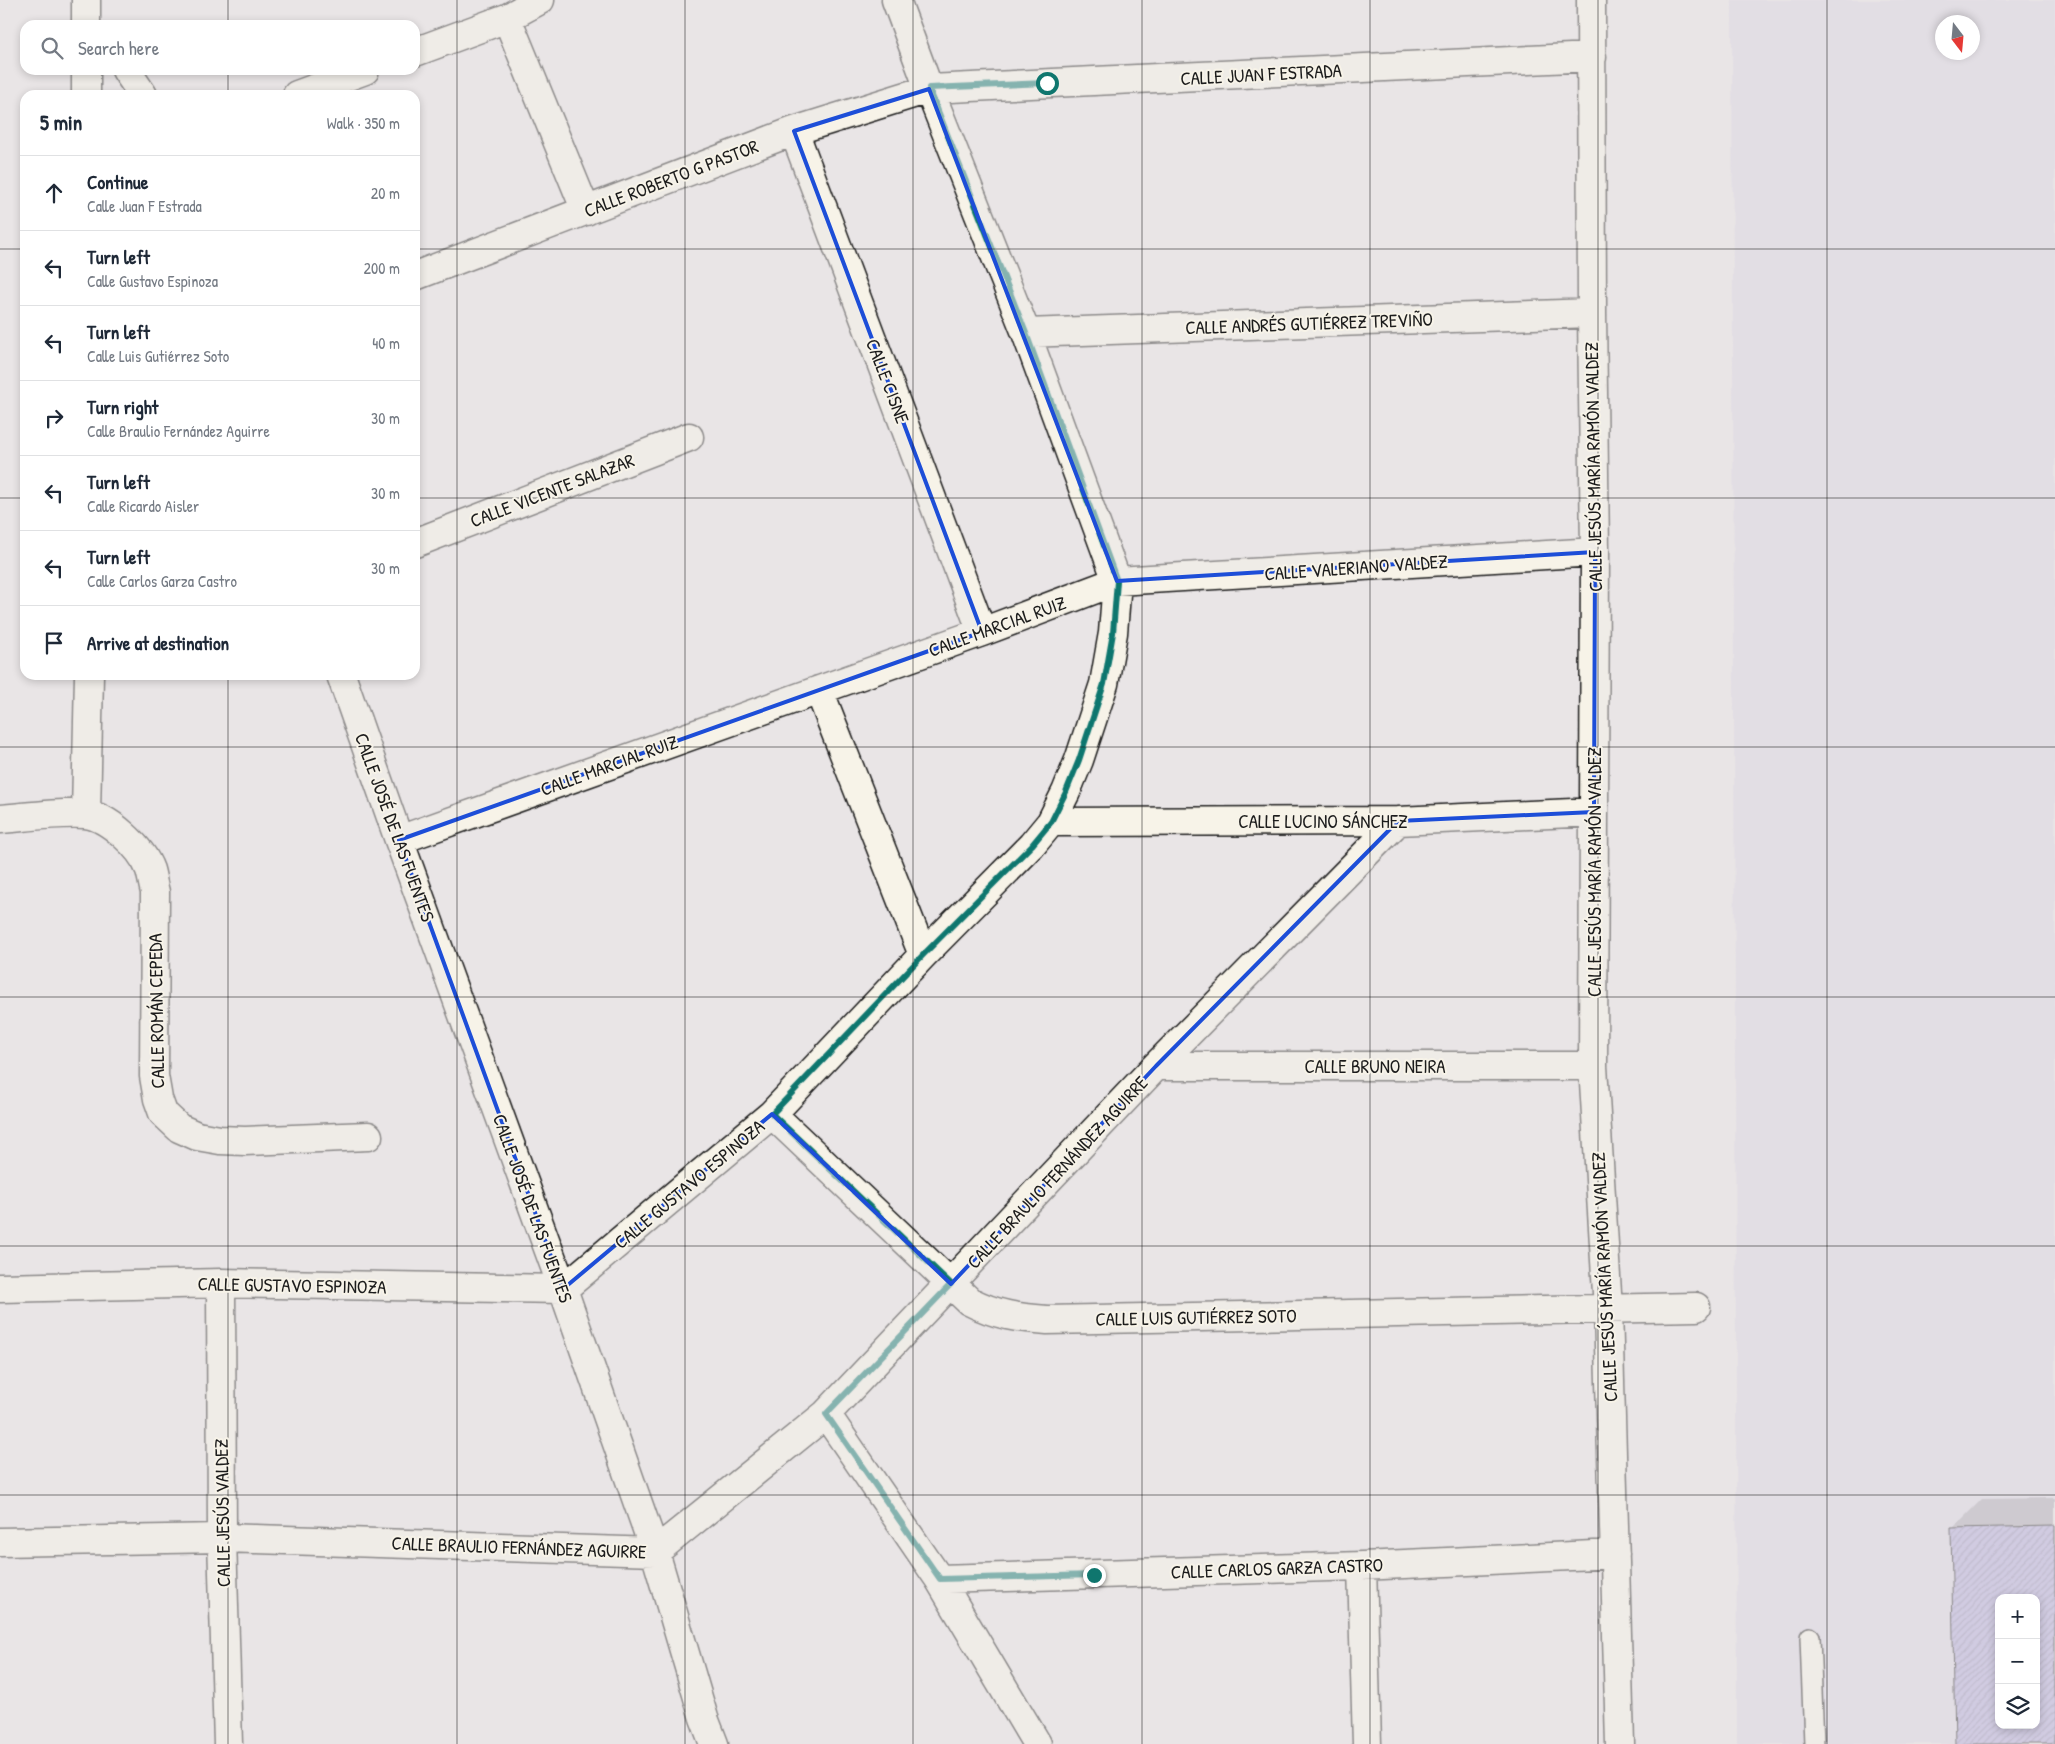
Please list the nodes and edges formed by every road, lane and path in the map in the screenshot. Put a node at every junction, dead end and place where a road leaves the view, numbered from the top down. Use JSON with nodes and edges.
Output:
{"nodes":[{"id":1,"x":540,"y":0,"type":"edge"},
{"id":2,"x":896,"y":0,"type":"edge"},
{"id":3,"x":1591,"y":0,"type":"edge"},
{"id":4,"x":507,"y":18,"type":"junction"},
{"id":5,"x":420,"y":50,"type":"edge"},
{"id":6,"x":1592,"y":57,"type":"junction"},
{"id":7,"x":86,"y":75,"type":"edge"},
{"id":8,"x":129,"y":75,"type":"edge"},
{"id":9,"x":351,"y":75,"type":"edge"},
{"id":10,"x":929,"y":88,"type":"junction"},
{"id":11,"x":86,"y":90,"type":"edge"},
{"id":12,"x":140,"y":90,"type":"edge"},
{"id":13,"x":311,"y":90,"type":"edge"},
{"id":14,"x":794,"y":131,"type":"junction"},
{"id":15,"x":586,"y":211,"type":"junction"},
{"id":16,"x":420,"y":274,"type":"edge"},
{"id":17,"x":1592,"y":313,"type":"junction"},
{"id":18,"x":1026,"y":333,"type":"junction"},
{"id":19,"x":689,"y":438,"type":"dead end"},
{"id":20,"x":420,"y":541,"type":"edge"},
{"id":21,"x":1595,"y":552,"type":"junction"},
{"id":22,"x":1117,"y":581,"type":"junction"},
{"id":23,"x":982,"y":632,"type":"junction"},
{"id":24,"x":89,"y":680,"type":"edge"},
{"id":25,"x":343,"y":680,"type":"edge"},
{"id":26,"x":819,"y":690,"type":"junction"},
{"id":27,"x":1594,"y":812,"type":"junction"},
{"id":28,"x":86,"y":814,"type":"junction"},
{"id":29,"x":0,"y":819,"type":"edge"},
{"id":30,"x":1398,"y":821,"type":"junction"},
{"id":31,"x":1051,"y":822,"type":"junction"},
{"id":32,"x":399,"y":840,"type":"junction"},
{"id":33,"x":923,"y":955,"type":"junction"},
{"id":34,"x":1156,"y":1066,"type":"junction"},
{"id":35,"x":1593,"y":1066,"type":"junction"},
{"id":36,"x":772,"y":1114,"type":"junction"},
{"id":37,"x":368,"y":1136,"type":"dead end"},
{"id":38,"x":221,"y":1283,"type":"junction"},
{"id":39,"x":951,"y":1284,"type":"junction"},
{"id":40,"x":0,"y":1288,"type":"edge"},
{"id":41,"x":563,"y":1290,"type":"junction"},
{"id":42,"x":1696,"y":1307,"type":"dead end"},
{"id":43,"x":1608,"y":1309,"type":"junction"},
{"id":44,"x":826,"y":1414,"type":"junction"},
{"id":45,"x":222,"y":1538,"type":"junction"},
{"id":46,"x":0,"y":1542,"type":"edge"},
{"id":47,"x":655,"y":1552,"type":"junction"},
{"id":48,"x":1615,"y":1554,"type":"junction"},
{"id":49,"x":1362,"y":1566,"type":"junction"},
{"id":50,"x":940,"y":1579,"type":"junction"},
{"id":51,"x":1810,"y":1637,"type":"dead end"},
{"id":52,"x":228,"y":1744,"type":"edge"},
{"id":53,"x":714,"y":1744,"type":"edge"},
{"id":54,"x":1037,"y":1744,"type":"edge"},
{"id":55,"x":1367,"y":1744,"type":"edge"},
{"id":56,"x":1620,"y":1744,"type":"edge"},
{"id":57,"x":1814,"y":1744,"type":"edge"}],
"edges":[{"from":1,"to":4,"type":"street"},
{"from":2,"to":10,"type":"street","name":"CALLE GUSTAVO ESPINOZA"},
{"from":3,"to":6,"type":"street","name":"CALLE JESÚS MARÍA RAMÓN VALDEZ"},
{"from":4,"to":5,"type":"street"},
{"from":4,"to":15,"type":"street"},
{"from":6,"to":10,"type":"street","name":"CALLE JUAN F ESTRADA"},
{"from":6,"to":17,"type":"street","name":"CALLE JESÚS MARÍA RAMÓN VALDEZ"},
{"from":7,"to":11,"type":"street"},
{"from":8,"to":12,"type":"street"},
{"from":9,"to":13,"type":"street"},
{"from":10,"to":14,"type":"street","name":"CALLE ROBERTO G PASTOR"},
{"from":10,"to":18,"type":"street","name":"CALLE GUSTAVO ESPINOZA"},
{"from":14,"to":15,"type":"street","name":"CALLE ROBERTO G PASTOR"},
{"from":14,"to":23,"type":"street","name":"CALLE CISNE"},
{"from":15,"to":16,"type":"street","name":"CALLE ROBERTO G PASTOR"},
{"from":17,"to":18,"type":"street","name":"CALLE ANDRÉS GUTIÉRREZ TREVIÑO"},
{"from":17,"to":21,"type":"street","name":"CALLE JESÚS MARÍA RAMÓN VALDEZ"},
{"from":18,"to":22,"type":"street","name":"CALLE GUSTAVO ESPINOZA"},
{"from":19,"to":20,"type":"street","name":"CALLE VICENTE SALAZAR"},
{"from":21,"to":22,"type":"street","name":"CALLE VALERIANO VALDEZ"},
{"from":21,"to":27,"type":"street","name":"CALLE JESÚS MARÍA RAMÓN VALDEZ"},
{"from":22,"to":23,"type":"street","name":"CALLE MARCIAL RUIZ"},
{"from":22,"to":31,"type":"street","name":"CALLE GUSTAVO ESPINOZA"},
{"from":23,"to":26,"type":"street","name":"CALLE MARCIAL RUIZ"},
{"from":24,"to":28,"type":"street"},
{"from":25,"to":32,"type":"street","name":"CALLE JOSÉ DE LAS FUENTES"},
{"from":26,"to":32,"type":"street","name":"CALLE MARCIAL RUIZ"},
{"from":26,"to":33,"type":"street"},
{"from":27,"to":30,"type":"street","name":"CALLE LUCINO SÁNCHEZ"},
{"from":27,"to":35,"type":"street","name":"CALLE JESÚS MARÍA RAMÓN VALDEZ"},
{"from":28,"to":29,"type":"street","name":"CALLE ROMÁN CEPEDA"},
{"from":28,"to":37,"type":"street","name":"CALLE ROMÁN CEPEDA"},
{"from":30,"to":31,"type":"street","name":"CALLE LUCINO SÁNCHEZ"},
{"from":30,"to":34,"type":"street","name":"CALLE BRAULIO FERNÁNDEZ AGUIRRE"},
{"from":31,"to":33,"type":"street","name":"CALLE GUSTAVO ESPINOZA"},
{"from":32,"to":41,"type":"street","name":"CALLE JOSÉ DE LAS FUENTES"},
{"from":33,"to":36,"type":"street","name":"CALLE GUSTAVO ESPINOZA"},
{"from":34,"to":35,"type":"street","name":"CALLE BRUNO NEIRA"},
{"from":34,"to":39,"type":"street","name":"CALLE BRAULIO FERNÁNDEZ AGUIRRE"},
{"from":35,"to":43,"type":"street","name":"CALLE JESÚS MARÍA RAMÓN VALDEZ"},
{"from":36,"to":39,"type":"street","name":"CALLE LUIS GUTIÉRREZ SOTO"},
{"from":36,"to":41,"type":"street","name":"CALLE GUSTAVO ESPINOZA"},
{"from":38,"to":40,"type":"street","name":"CALLE GUSTAVO ESPINOZA"},
{"from":38,"to":41,"type":"street","name":"CALLE GUSTAVO ESPINOZA"},
{"from":38,"to":45,"type":"street","name":"CALLE JESÚS VALDEZ"},
{"from":39,"to":43,"type":"street","name":"CALLE LUIS GUTIÉRREZ SOTO"},
{"from":39,"to":44,"type":"street","name":"CALLE BRAULIO FERNÁNDEZ AGUIRRE"},
{"from":41,"to":47,"type":"street","name":"CALLE JOSÉ DE LAS FUENTES"},
{"from":42,"to":43,"type":"street","name":"CALLE LUIS GUTIÉRREZ SOTO"},
{"from":43,"to":48,"type":"street","name":"CALLE JESÚS MARÍA RAMÓN VALDEZ"},
{"from":44,"to":47,"type":"street","name":"CALLE BRAULIO FERNÁNDEZ AGUIRRE"},
{"from":44,"to":50,"type":"street"},
{"from":45,"to":46,"type":"street","name":"CALLE BRAULIO FERNÁNDEZ AGUIRRE"},
{"from":45,"to":47,"type":"street","name":"CALLE BRAULIO FERNÁNDEZ AGUIRRE"},
{"from":45,"to":52,"type":"street","name":"CALLE JESÚS VALDEZ"},
{"from":47,"to":53,"type":"street","name":"CALLE JOSÉ DE LAS FUENTES"},
{"from":48,"to":49,"type":"street","name":"CALLE CARLOS GARZA CASTRO"},
{"from":48,"to":56,"type":"street","name":"CALLE JESÚS MARÍA RAMÓN VALDEZ"},
{"from":49,"to":50,"type":"street","name":"CALLE CARLOS GARZA CASTRO"},
{"from":49,"to":55,"type":"street"},
{"from":50,"to":54,"type":"street"},
{"from":51,"to":57,"type":"lane"}]}
